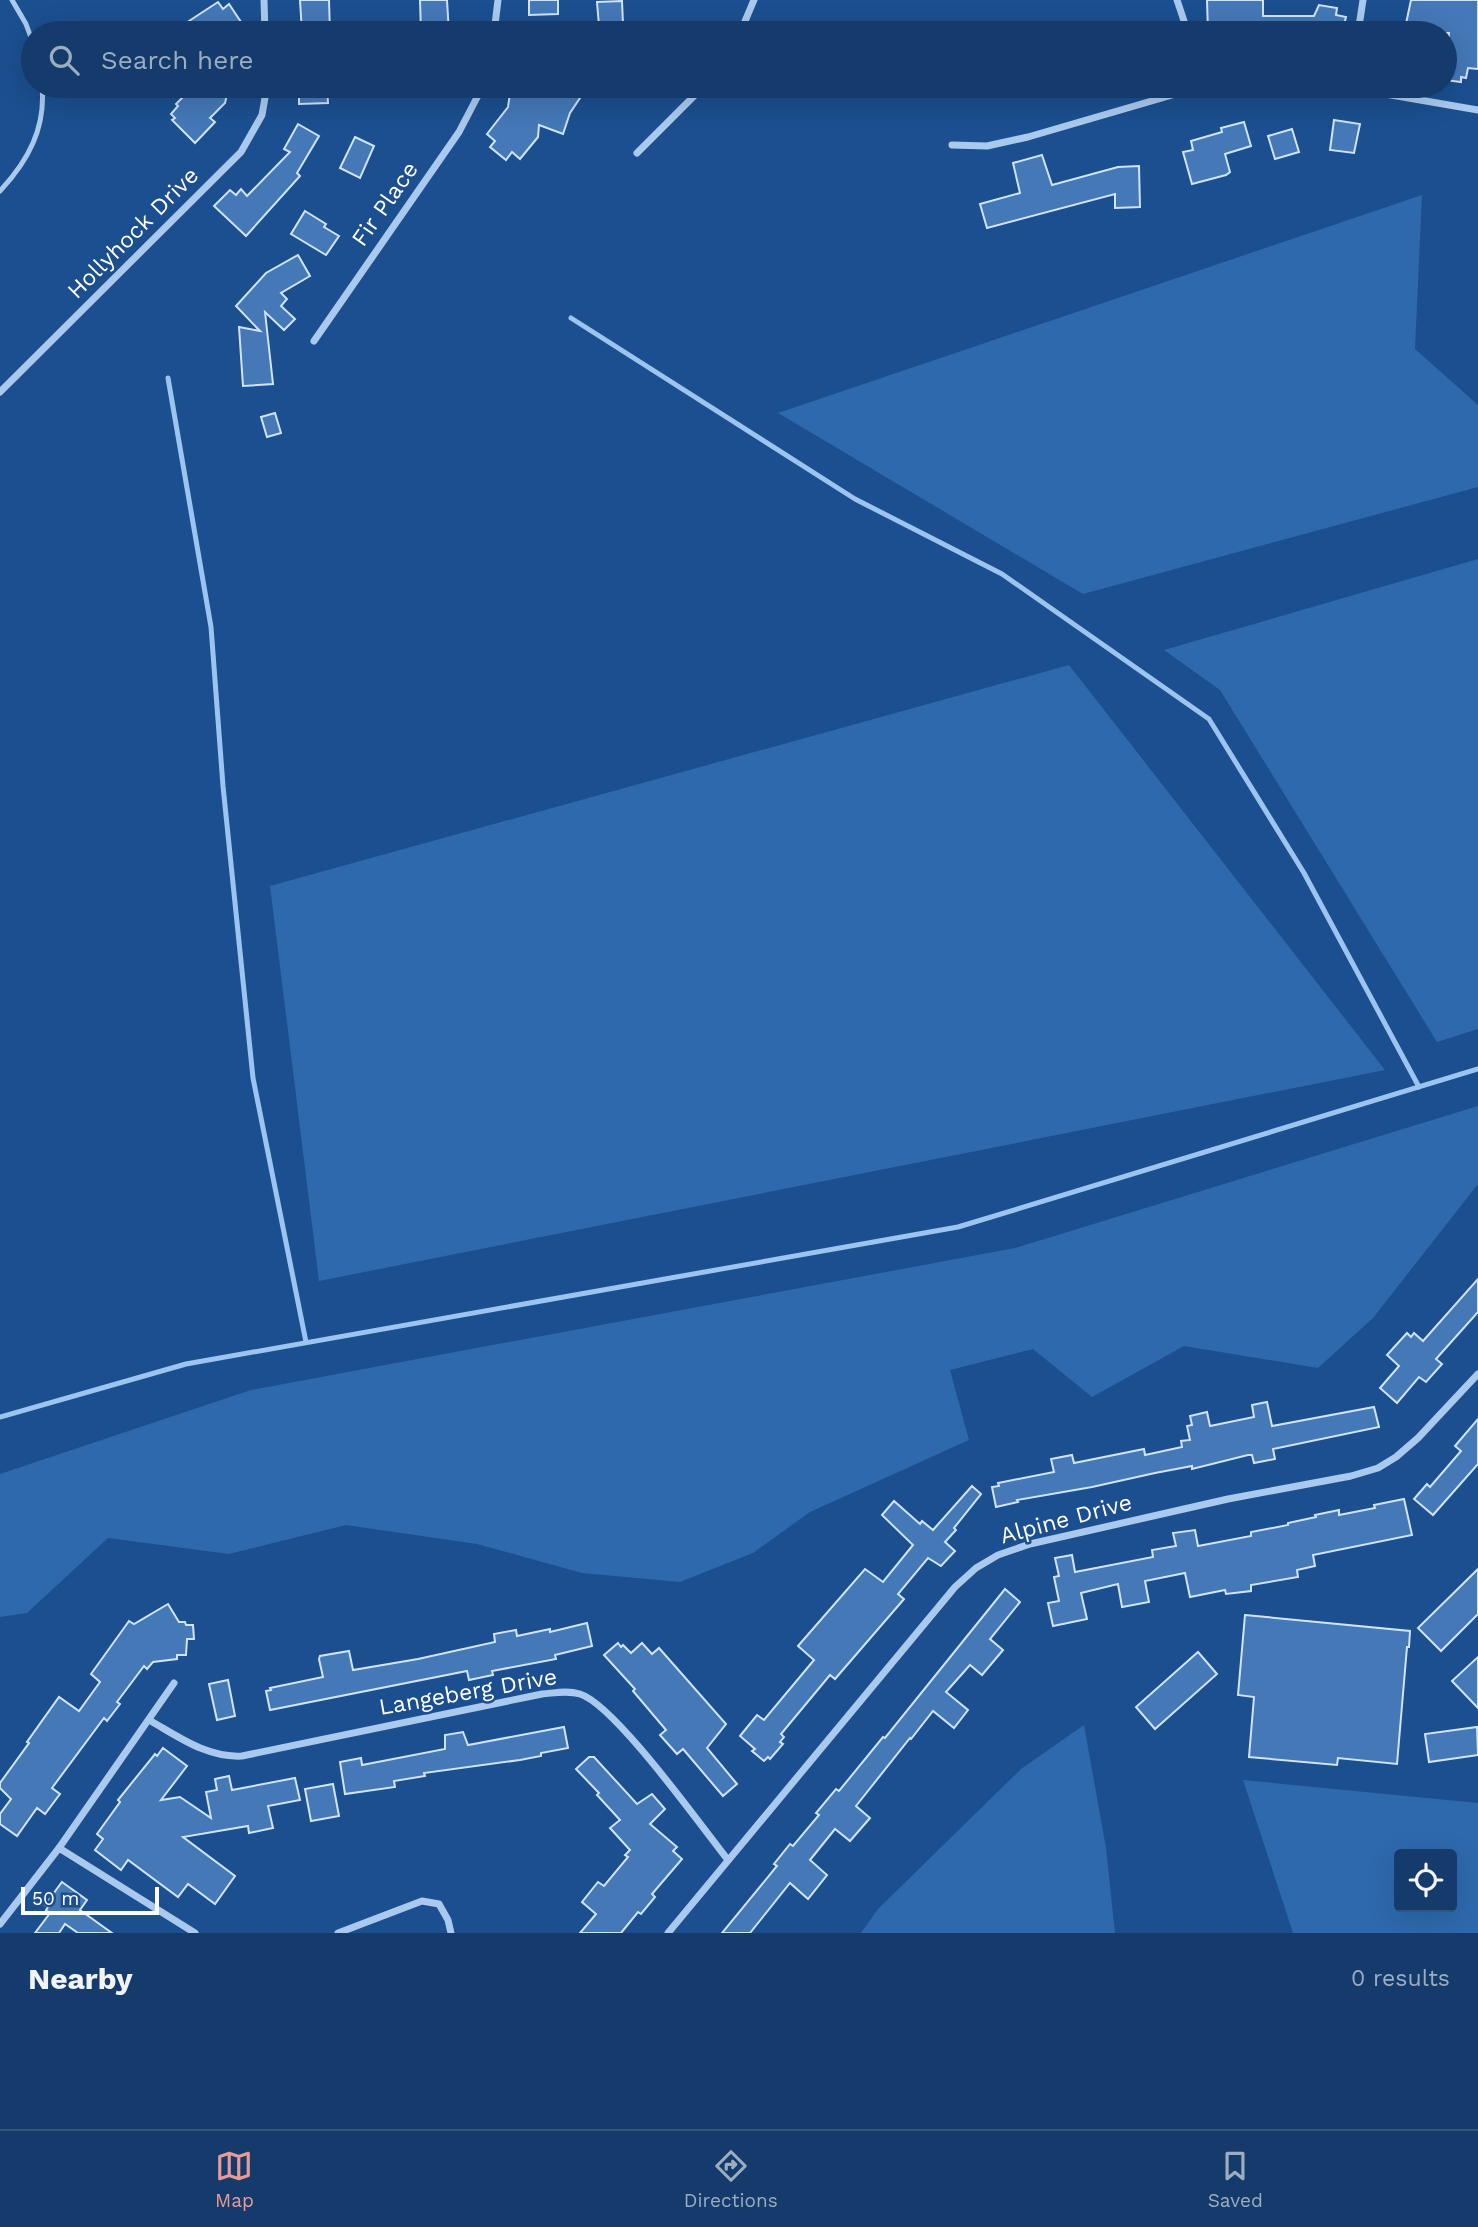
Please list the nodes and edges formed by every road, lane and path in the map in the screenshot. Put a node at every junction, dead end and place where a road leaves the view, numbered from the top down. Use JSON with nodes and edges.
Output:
{"nodes":[{"id":1,"x":12,"y":0,"type":"edge"},
{"id":2,"x":264,"y":0,"type":"edge"},
{"id":3,"x":498,"y":0,"type":"edge"},
{"id":4,"x":754,"y":0,"type":"edge"},
{"id":5,"x":1177,"y":0,"type":"edge"},
{"id":6,"x":1363,"y":0,"type":"edge"},
{"id":7,"x":24,"y":21,"type":"edge"},
{"id":8,"x":265,"y":21,"type":"edge"},
{"id":9,"x":495,"y":21,"type":"edge"},
{"id":10,"x":745,"y":21,"type":"edge"},
{"id":11,"x":1184,"y":21,"type":"edge"},
{"id":12,"x":1360,"y":21,"type":"edge"},
{"id":13,"x":42,"y":98,"type":"edge"},
{"id":14,"x":265,"y":98,"type":"edge"},
{"id":15,"x":476,"y":98,"type":"edge"},
{"id":16,"x":692,"y":98,"type":"edge"},
{"id":17,"x":1161,"y":98,"type":"edge"},
{"id":18,"x":1414,"y":98,"type":"edge"},
{"id":19,"x":1478,"y":110,"type":"edge"},
{"id":20,"x":953,"y":145,"type":"dead end"},
{"id":21,"x":637,"y":153,"type":"dead end"},
{"id":22,"x":0,"y":191,"type":"edge"},
{"id":23,"x":314,"y":341,"type":"dead end"},
{"id":24,"x":0,"y":392,"type":"edge"},
{"id":25,"x":1478,"y":1374,"type":"edge"},
{"id":26,"x":174,"y":1683,"type":"dead end"},
{"id":27,"x":149,"y":1720,"type":"junction"},
{"id":28,"x":58,"y":1848,"type":"junction"},
{"id":29,"x":728,"y":1860,"type":"junction"},
{"id":30,"x":0,"y":1924,"type":"edge"},
{"id":31,"x":192,"y":1932,"type":"edge"},
{"id":32,"x":338,"y":1933,"type":"edge"},
{"id":33,"x":452,"y":1933,"type":"edge"},
{"id":34,"x":668,"y":1933,"type":"edge"}],
"edges":[{"from":1,"to":7,"type":"lane"},
{"from":2,"to":8,"type":"street"},
{"from":3,"to":9,"type":"street"},
{"from":4,"to":10,"type":"street"},
{"from":5,"to":11,"type":"street"},
{"from":6,"to":12,"type":"street"},
{"from":13,"to":22,"type":"lane"},
{"from":14,"to":24,"type":"street","name":"Hollyhock Drive"},
{"from":15,"to":23,"type":"street","name":"Fir Place"},
{"from":16,"to":21,"type":"street"},
{"from":17,"to":20,"type":"street"},
{"from":18,"to":19,"type":"street"},
{"from":25,"to":29,"type":"street","name":"Alpine Drive"},
{"from":26,"to":27,"type":"street"},
{"from":27,"to":28,"type":"street"},
{"from":27,"to":29,"type":"street","name":"Langeberg Drive"},
{"from":28,"to":30,"type":"street"},
{"from":28,"to":31,"type":"street"},
{"from":29,"to":34,"type":"street","name":"Alpine Drive"},
{"from":32,"to":33,"type":"street"}]}
